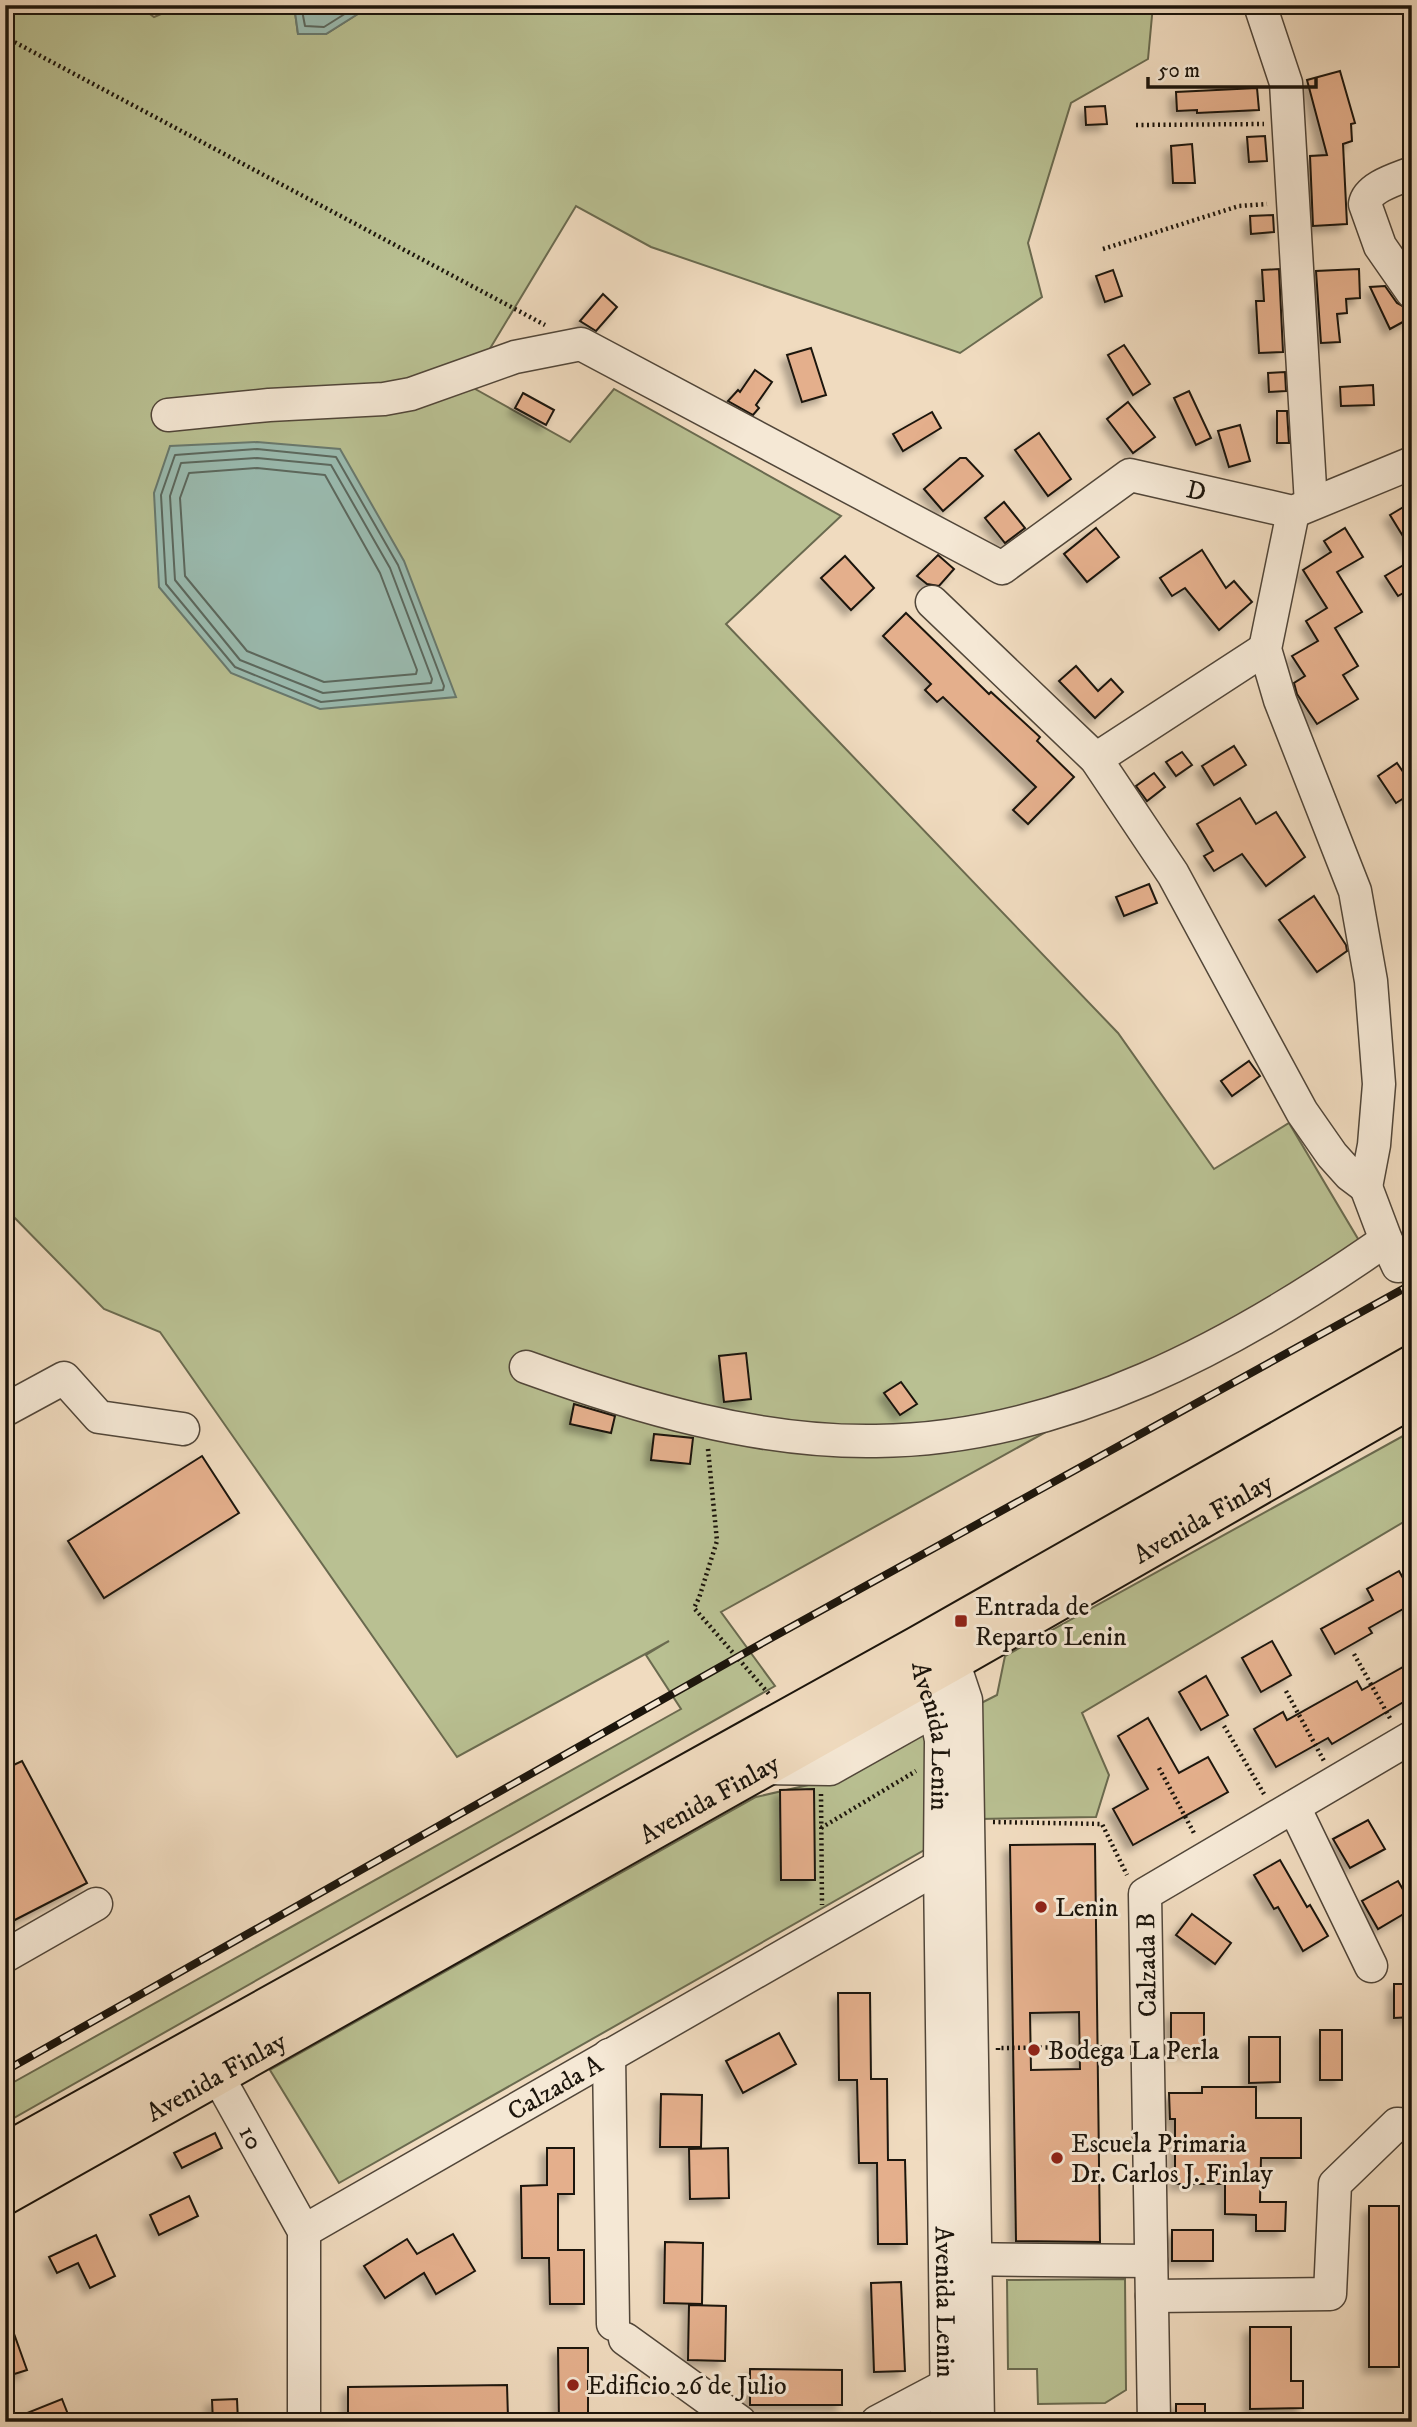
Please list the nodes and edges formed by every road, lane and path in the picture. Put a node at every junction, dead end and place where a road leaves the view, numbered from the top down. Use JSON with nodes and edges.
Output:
{"nodes":[{"id":1,"x":1260,"y":5,"type":"edge"},
{"id":2,"x":5,"y":37,"type":"edge"},
{"id":3,"x":1289,"y":124,"type":"junction"},
{"id":4,"x":1136,"y":125,"type":"dead end"},
{"id":5,"x":1412,"y":173,"type":"edge"},
{"id":6,"x":1294,"y":203,"type":"junction"},
{"id":7,"x":1103,"y":249,"type":"dead end"},
{"id":8,"x":1412,"y":292,"type":"edge"},
{"id":9,"x":581,"y":344,"type":"junction"},
{"id":10,"x":168,"y":415,"type":"dead end"},
{"id":11,"x":1412,"y":463,"type":"edge"},
{"id":12,"x":1302,"y":508,"type":"junction"},
{"id":13,"x":932,"y":602,"type":"dead end"},
{"id":14,"x":1265,"y":649,"type":"junction"},
{"id":15,"x":1097,"y":759,"type":"junction"},
{"id":16,"x":1366,"y":1187,"type":"junction"},
{"id":17,"x":1412,"y":1365,"type":"edge"},
{"id":18,"x":526,"y":1367,"type":"dead end"},
{"id":19,"x":1412,"y":1398,"type":"edge"},
{"id":20,"x":5,"y":1410,"type":"edge"},
{"id":21,"x":705,"y":1420,"type":"junction"},
{"id":22,"x":183,"y":1429,"type":"dead end"},
{"id":23,"x":1353,"y":1654,"type":"dead end"},
{"id":24,"x":939,"y":1677,"type":"junction"},
{"id":25,"x":1286,"y":1691,"type":"dead end"},
{"id":26,"x":773,"y":1699,"type":"dead end"},
{"id":27,"x":1224,"y":1726,"type":"dead end"},
{"id":28,"x":1403,"y":1731,"type":"edge"},
{"id":29,"x":1326,"y":1765,"type":"dead end"},
{"id":30,"x":762,"y":1768,"type":"junction"},
{"id":31,"x":1159,"y":1768,"type":"dead end"},
{"id":32,"x":821,"y":1769,"type":"junction"},
{"id":33,"x":920,"y":1782,"type":"dead end"},
{"id":34,"x":1281,"y":1804,"type":"junction"},
{"id":35,"x":821,"y":1828,"type":"junction"},
{"id":36,"x":969,"y":1835,"type":"junction"},
{"id":37,"x":1198,"y":1842,"type":"dead end"},
{"id":38,"x":940,"y":1866,"type":"junction"},
{"id":39,"x":1130,"y":1882,"type":"dead end"},
{"id":40,"x":96,"y":1904,"type":"dead end"},
{"id":41,"x":822,"y":1934,"type":"junction"},
{"id":42,"x":5,"y":1956,"type":"edge"},
{"id":43,"x":1371,"y":1966,"type":"dead end"},
{"id":44,"x":1147,"y":2047,"type":"junction"},
{"id":45,"x":609,"y":2056,"type":"junction"},
{"id":46,"x":209,"y":2060,"type":"junction"},
{"id":47,"x":998,"y":2061,"type":"dead end"},
{"id":48,"x":1412,"y":2125,"type":"edge"},
{"id":49,"x":5,"y":2152,"type":"edge"},
{"id":50,"x":5,"y":2195,"type":"edge"},
{"id":51,"x":304,"y":2231,"type":"junction"},
{"id":52,"x":960,"y":2259,"type":"junction"},
{"id":53,"x":1151,"y":2261,"type":"junction"},
{"id":54,"x":1152,"y":2296,"type":"junction"},
{"id":55,"x":947,"y":2385,"type":"junction"},
{"id":56,"x":304,"y":2422,"type":"edge"},
{"id":57,"x":740,"y":2422,"type":"edge"},
{"id":58,"x":877,"y":2422,"type":"edge"},
{"id":59,"x":947,"y":2422,"type":"edge"},
{"id":60,"x":978,"y":2422,"type":"edge"},
{"id":61,"x":1154,"y":2422,"type":"edge"}],
"edges":[{"from":1,"to":3,"type":"street"},
{"from":2,"to":9,"type":"path"},
{"from":3,"to":4,"type":"path"},
{"from":3,"to":6,"type":"street"},
{"from":5,"to":8,"type":"street"},
{"from":6,"to":7,"type":"path"},
{"from":6,"to":12,"type":"street"},
{"from":9,"to":10,"type":"street"},
{"from":9,"to":12,"type":"street","name":"D"},
{"from":11,"to":12,"type":"street"},
{"from":12,"to":14,"type":"street"},
{"from":13,"to":15,"type":"street"},
{"from":14,"to":15,"type":"street"},
{"from":14,"to":16,"type":"street"},
{"from":15,"to":16,"type":"street"},
{"from":16,"to":21,"type":"street"},
{"from":17,"to":24,"type":"highway","name":"Avenida Finlay"},
{"from":18,"to":21,"type":"street"},
{"from":19,"to":24,"type":"highway","name":"Avenida Finlay"},
{"from":20,"to":22,"type":"street"},
{"from":21,"to":26,"type":"path"},
{"from":23,"to":28,"type":"path"},
{"from":24,"to":30,"type":"highway","name":"Avenida Finlay"},
{"from":24,"to":32,"type":"street"},
{"from":24,"to":36,"type":"street","name":"Avenida Lenin"},
{"from":24,"to":38,"type":"street","name":"Avenida Lenin"},
{"from":24,"to":46,"type":"highway","name":"Avenida Finlay"},
{"from":25,"to":29,"type":"path"},
{"from":27,"to":34,"type":"path"},
{"from":28,"to":34,"type":"street","name":"Calzada B"},
{"from":30,"to":32,"type":"street"},
{"from":30,"to":46,"type":"highway","name":"Avenida Finlay"},
{"from":31,"to":37,"type":"path"},
{"from":32,"to":35,"type":"path"},
{"from":33,"to":35,"type":"path"},
{"from":34,"to":43,"type":"street"},
{"from":34,"to":44,"type":"street","name":"Calzada B"},
{"from":35,"to":41,"type":"path"},
{"from":36,"to":38,"type":"street","name":"Calzada A"},
{"from":36,"to":39,"type":"path"},
{"from":36,"to":52,"type":"street","name":"Avenida Lenin"},
{"from":38,"to":41,"type":"street","name":"Calzada A"},
{"from":38,"to":52,"type":"street","name":"Avenida Lenin"},
{"from":40,"to":42,"type":"street"},
{"from":41,"to":45,"type":"street","name":"Calzada A"},
{"from":44,"to":47,"type":"path"},
{"from":44,"to":53,"type":"street","name":"Calzada B"},
{"from":45,"to":51,"type":"street","name":"Calzada A"},
{"from":45,"to":57,"type":"street"},
{"from":46,"to":49,"type":"highway","name":"Avenida Finlay"},
{"from":46,"to":50,"type":"highway","name":"Avenida Finlay"},
{"from":46,"to":51,"type":"street","name":"10"},
{"from":48,"to":54,"type":"street"},
{"from":51,"to":56,"type":"street"},
{"from":52,"to":53,"type":"street"},
{"from":52,"to":55,"type":"street","name":"Avenida Lenin"},
{"from":52,"to":60,"type":"street","name":"Avenida Lenin"},
{"from":53,"to":54,"type":"street","name":"Calzada B"},
{"from":54,"to":61,"type":"street","name":"Calzada B"},
{"from":55,"to":58,"type":"street"},
{"from":55,"to":59,"type":"street","name":"Avenida Lenin"}]}
